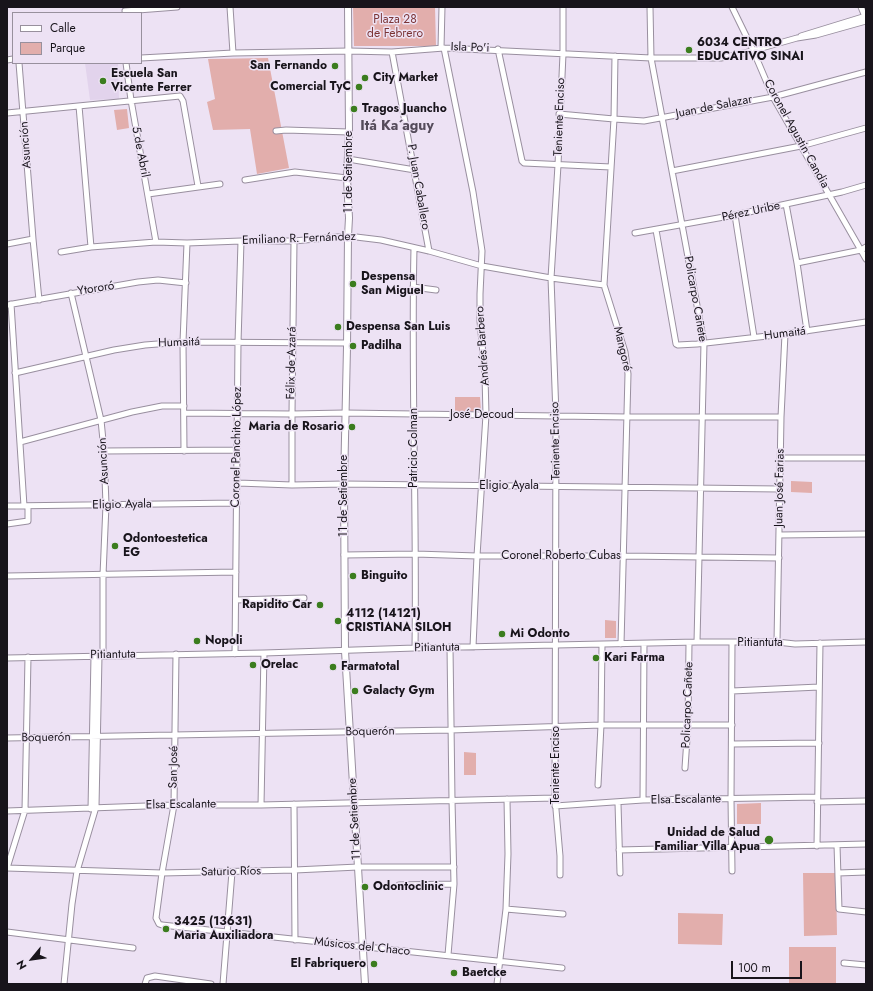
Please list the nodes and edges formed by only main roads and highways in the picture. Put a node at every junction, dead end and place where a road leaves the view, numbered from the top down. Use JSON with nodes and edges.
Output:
{"nodes":[{"id":1,"x":348,"y":7,"type":"edge"},
{"id":2,"x":365,"y":984,"type":"edge"}],
"edges":[{"from":1,"to":2,"type":"main road","name":"11 de Setiembre"}]}
